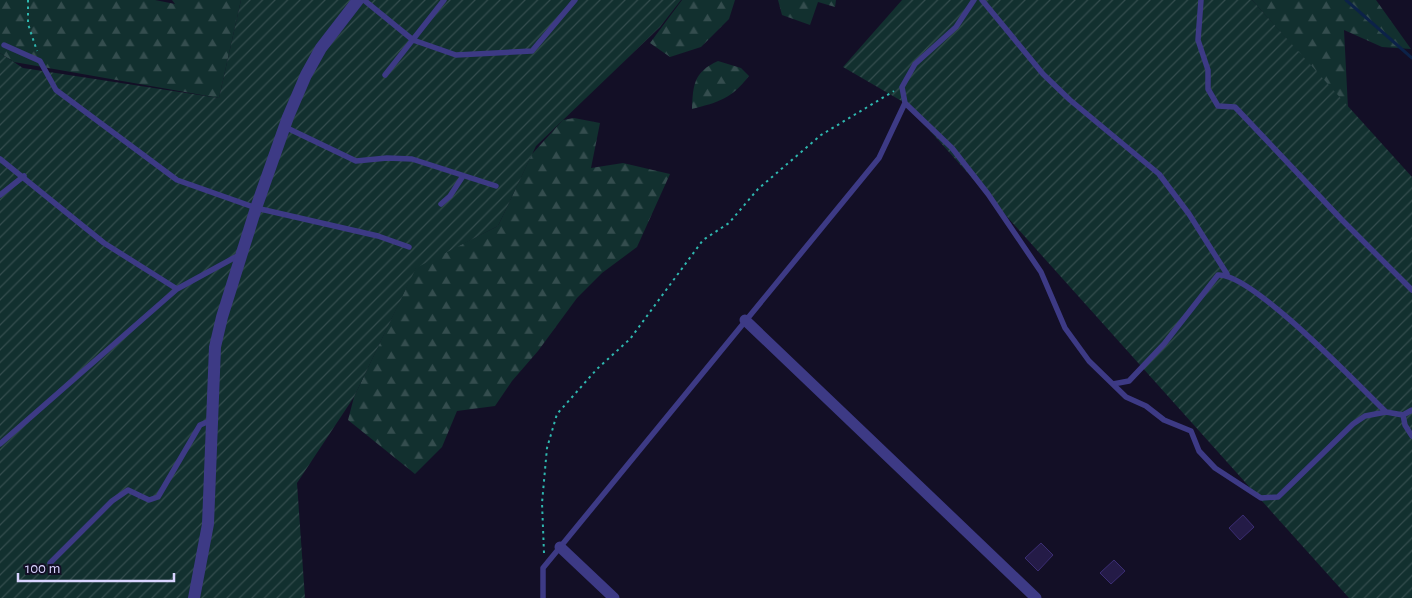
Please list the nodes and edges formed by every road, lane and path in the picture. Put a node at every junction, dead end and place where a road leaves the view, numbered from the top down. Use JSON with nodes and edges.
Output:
{"nodes":[{"id":1,"x":28,"y":0,"type":"edge"},
{"id":2,"x":358,"y":0,"type":"edge"},
{"id":3,"x":364,"y":0,"type":"edge"},
{"id":4,"x":444,"y":0,"type":"edge"},
{"id":5,"x":575,"y":0,"type":"edge"},
{"id":6,"x":974,"y":0,"type":"edge"},
{"id":7,"x":982,"y":0,"type":"edge"},
{"id":8,"x":1202,"y":0,"type":"edge"},
{"id":9,"x":413,"y":40,"type":"junction"},
{"id":10,"x":4,"y":45,"type":"dead end"},
{"id":11,"x":40,"y":61,"type":"junction"},
{"id":12,"x":385,"y":75,"type":"dead end"},
{"id":13,"x":902,"y":87,"type":"junction"},
{"id":14,"x":905,"y":103,"type":"junction"},
{"id":15,"x":284,"y":127,"type":"junction"},
{"id":16,"x":0,"y":159,"type":"edge"},
{"id":17,"x":24,"y":176,"type":"junction"},
{"id":18,"x":463,"y":176,"type":"junction"},
{"id":19,"x":496,"y":186,"type":"dead end"},
{"id":20,"x":0,"y":195,"type":"edge"},
{"id":21,"x":441,"y":204,"type":"dead end"},
{"id":22,"x":256,"y":208,"type":"junction"},
{"id":23,"x":409,"y":247,"type":"dead end"},
{"id":24,"x":242,"y":254,"type":"junction"},
{"id":25,"x":1227,"y":274,"type":"junction"},
{"id":26,"x":177,"y":289,"type":"junction"},
{"id":27,"x":1412,"y":290,"type":"edge"},
{"id":28,"x":746,"y":320,"type":"junction"},
{"id":29,"x":1113,"y":384,"type":"junction"},
{"id":30,"x":1412,"y":410,"type":"edge"},
{"id":31,"x":1386,"y":412,"type":"junction"},
{"id":32,"x":1403,"y":415,"type":"junction"},
{"id":33,"x":212,"y":420,"type":"junction"},
{"id":34,"x":1412,"y":436,"type":"edge"},
{"id":35,"x":0,"y":444,"type":"edge"},
{"id":36,"x":560,"y":547,"type":"junction"},
{"id":37,"x":50,"y":563,"type":"dead end"},
{"id":38,"x":543,"y":568,"type":"junction"},
{"id":39,"x":194,"y":598,"type":"edge"},
{"id":40,"x":543,"y":598,"type":"edge"},
{"id":41,"x":614,"y":598,"type":"edge"},
{"id":42,"x":1036,"y":598,"type":"edge"}],
"edges":[{"from":1,"to":11,"type":"path"},
{"from":2,"to":15,"type":"street"},
{"from":3,"to":9,"type":"lane"},
{"from":4,"to":9,"type":"lane"},
{"from":5,"to":9,"type":"lane"},
{"from":6,"to":13,"type":"lane"},
{"from":7,"to":25,"type":"lane"},
{"from":8,"to":27,"type":"lane"},
{"from":9,"to":12,"type":"lane"},
{"from":10,"to":11,"type":"lane"},
{"from":11,"to":22,"type":"lane"},
{"from":13,"to":14,"type":"lane"},
{"from":13,"to":38,"type":"path"},
{"from":14,"to":28,"type":"lane"},
{"from":14,"to":29,"type":"lane"},
{"from":15,"to":18,"type":"lane"},
{"from":15,"to":22,"type":"street"},
{"from":16,"to":17,"type":"lane"},
{"from":17,"to":20,"type":"lane"},
{"from":17,"to":26,"type":"lane"},
{"from":18,"to":19,"type":"lane"},
{"from":18,"to":21,"type":"lane"},
{"from":22,"to":23,"type":"lane"},
{"from":22,"to":24,"type":"street"},
{"from":24,"to":26,"type":"lane"},
{"from":24,"to":33,"type":"street"},
{"from":25,"to":29,"type":"lane"},
{"from":25,"to":31,"type":"lane"},
{"from":26,"to":35,"type":"lane"},
{"from":28,"to":36,"type":"lane"},
{"from":28,"to":42,"type":"street"},
{"from":29,"to":31,"type":"lane"},
{"from":30,"to":32,"type":"lane"},
{"from":31,"to":32,"type":"lane"},
{"from":32,"to":34,"type":"lane"},
{"from":33,"to":37,"type":"lane"},
{"from":33,"to":39,"type":"street"},
{"from":36,"to":38,"type":"lane"},
{"from":36,"to":41,"type":"street"},
{"from":38,"to":40,"type":"lane"}]}
